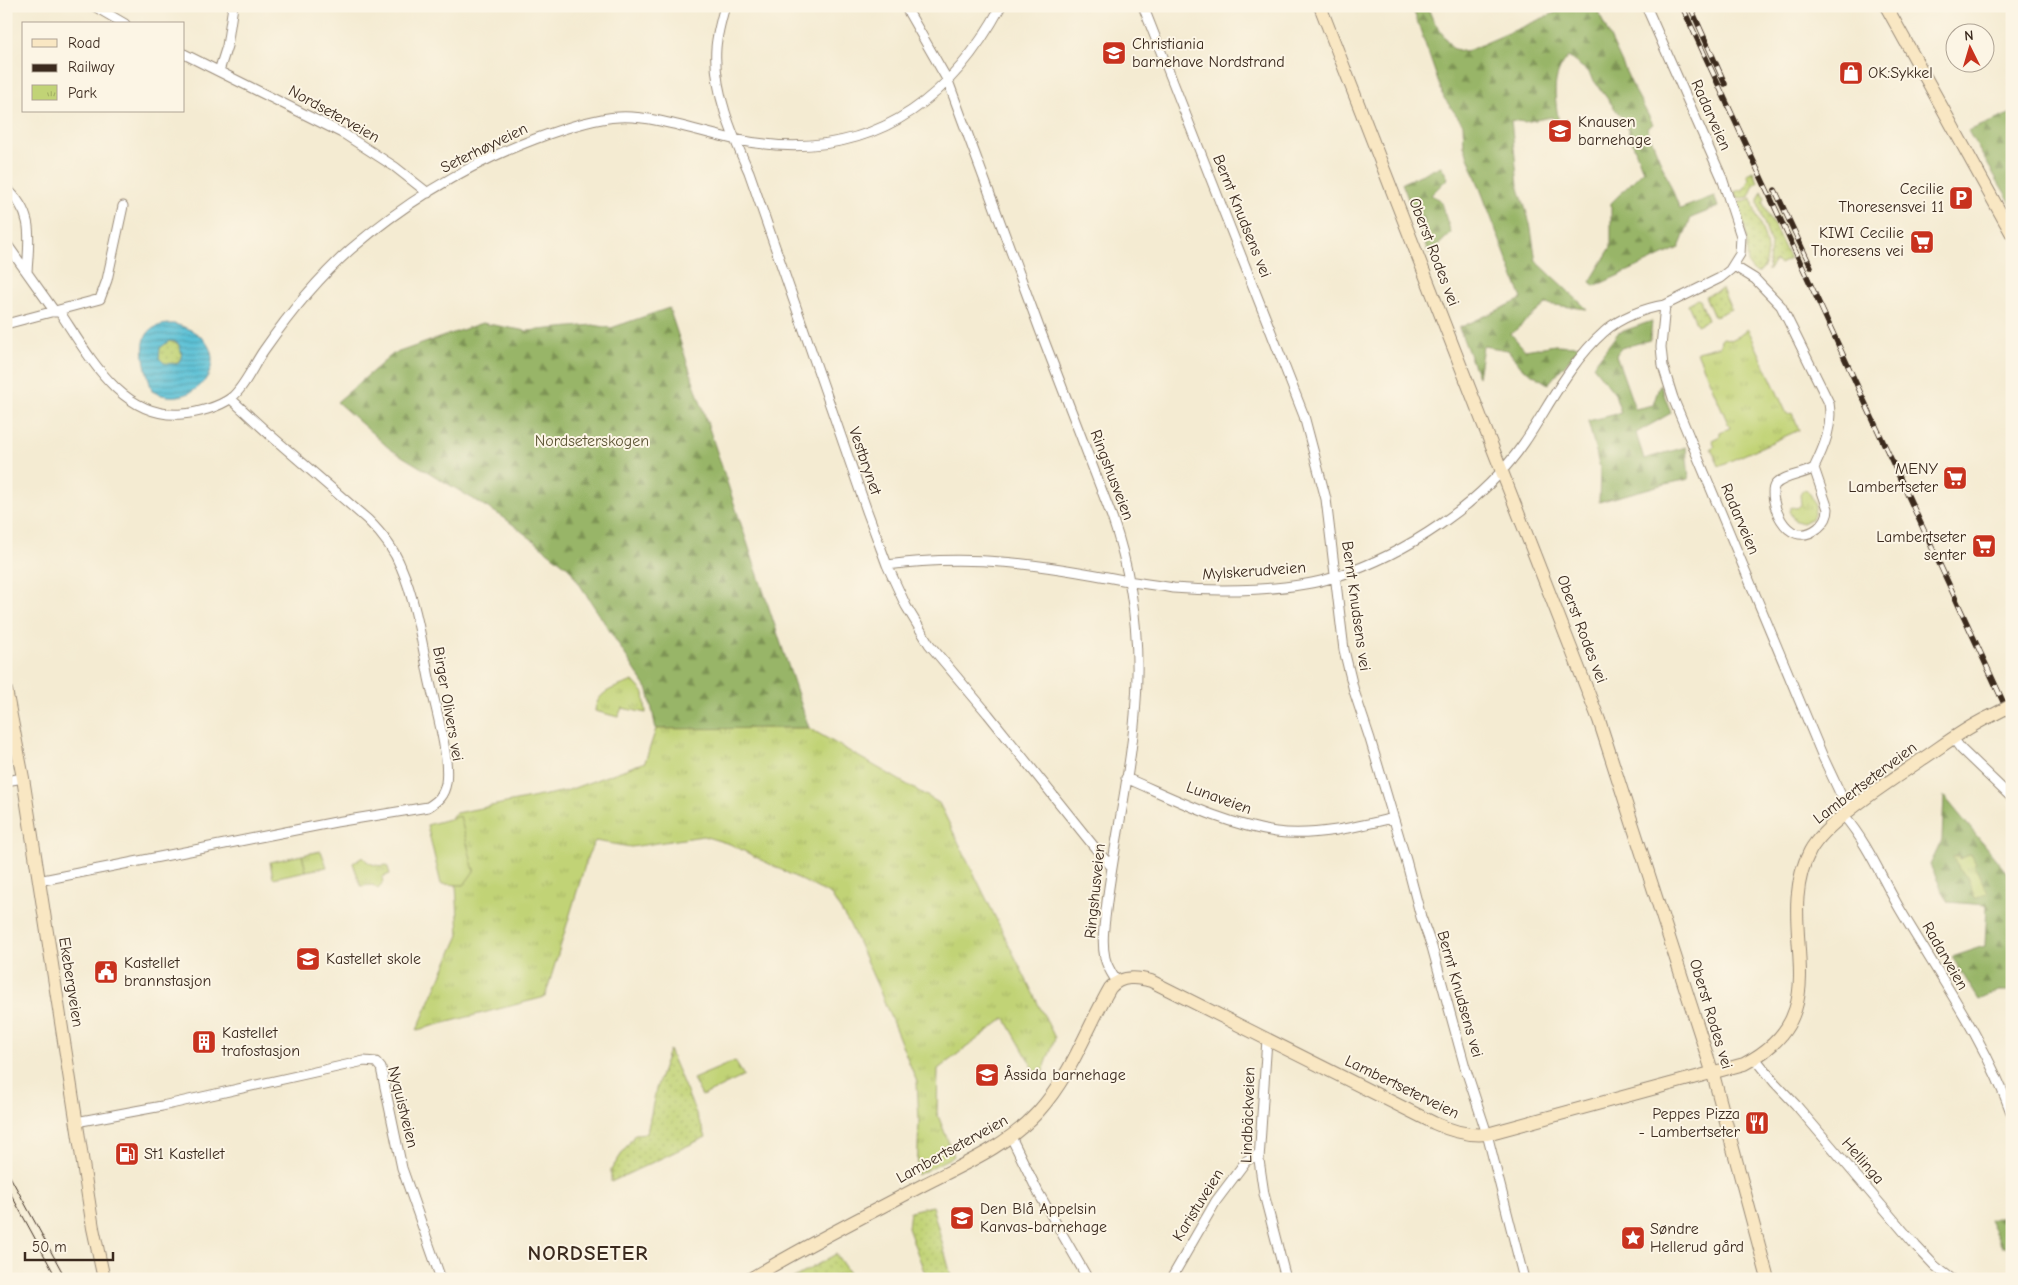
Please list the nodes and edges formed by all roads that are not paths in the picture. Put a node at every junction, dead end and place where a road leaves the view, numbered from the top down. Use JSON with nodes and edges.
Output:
{"nodes":[{"id":1,"x":94,"y":6,"type":"edge"},
{"id":2,"x":233,"y":6,"type":"edge"},
{"id":3,"x":725,"y":6,"type":"edge"},
{"id":4,"x":905,"y":6,"type":"edge"},
{"id":5,"x":1001,"y":6,"type":"edge"},
{"id":6,"x":1144,"y":6,"type":"edge"},
{"id":7,"x":1320,"y":6,"type":"edge"},
{"id":8,"x":1646,"y":6,"type":"edge"},
{"id":9,"x":1886,"y":6,"type":"edge"},
{"id":10,"x":121,"y":22,"type":"edge"},
{"id":11,"x":185,"y":54,"type":"edge"},
{"id":12,"x":219,"y":71,"type":"junction"},
{"id":13,"x":948,"y":80,"type":"junction"},
{"id":14,"x":735,"y":140,"type":"junction"},
{"id":15,"x":6,"y":188,"type":"edge"},
{"id":16,"x":428,"y":193,"type":"junction"},
{"id":17,"x":123,"y":206,"type":"dead end"},
{"id":18,"x":2012,"y":234,"type":"edge"},
{"id":19,"x":6,"y":243,"type":"edge"},
{"id":20,"x":1734,"y":266,"type":"junction"},
{"id":21,"x":27,"y":272,"type":"junction"},
{"id":22,"x":1665,"y":305,"type":"junction"},
{"id":23,"x":57,"y":312,"type":"junction"},
{"id":24,"x":6,"y":324,"type":"edge"},
{"id":25,"x":231,"y":399,"type":"junction"},
{"id":26,"x":1814,"y":468,"type":"junction"},
{"id":27,"x":1502,"y":470,"type":"junction"},
{"id":28,"x":887,"y":565,"type":"junction"},
{"id":29,"x":1334,"y":577,"type":"junction"},
{"id":30,"x":1130,"y":581,"type":"junction"},
{"id":31,"x":6,"y":690,"type":"edge"},
{"id":32,"x":2012,"y":705,"type":"edge"},
{"id":33,"x":1954,"y":738,"type":"junction"},
{"id":34,"x":22,"y":778,"type":"junction"},
{"id":35,"x":1126,"y":778,"type":"junction"},
{"id":36,"x":6,"y":781,"type":"edge"},
{"id":37,"x":2012,"y":798,"type":"edge"},
{"id":38,"x":1847,"y":814,"type":"junction"},
{"id":39,"x":1393,"y":818,"type":"junction"},
{"id":40,"x":1111,"y":866,"type":"junction"},
{"id":41,"x":38,"y":881,"type":"junction"},
{"id":42,"x":1117,"y":982,"type":"junction"},
{"id":43,"x":1267,"y":1040,"type":"junction"},
{"id":44,"x":1755,"y":1058,"type":"junction"},
{"id":45,"x":1713,"y":1074,"type":"junction"},
{"id":46,"x":2012,"y":1115,"type":"edge"},
{"id":47,"x":76,"y":1122,"type":"junction"},
{"id":48,"x":1487,"y":1134,"type":"junction"},
{"id":49,"x":1011,"y":1137,"type":"junction"},
{"id":50,"x":1259,"y":1154,"type":"junction"},
{"id":51,"x":104,"y":1279,"type":"edge"},
{"id":52,"x":441,"y":1279,"type":"edge"},
{"id":53,"x":750,"y":1279,"type":"edge"},
{"id":54,"x":1088,"y":1279,"type":"edge"},
{"id":55,"x":1171,"y":1279,"type":"edge"},
{"id":56,"x":1286,"y":1279,"type":"edge"},
{"id":57,"x":1524,"y":1279,"type":"edge"},
{"id":58,"x":1768,"y":1279,"type":"edge"},
{"id":59,"x":1952,"y":1279,"type":"edge"}],
"edges":[{"from":1,"to":10,"type":"street"},
{"from":2,"to":12,"type":"street"},
{"from":3,"to":14,"type":"street","name":"Vestbrynet"},
{"from":4,"to":13,"type":"street","name":"Ringshusveien"},
{"from":5,"to":13,"type":"street","name":"Seterhøyveien"},
{"from":6,"to":29,"type":"street","name":"Bernt Knudsens vei"},
{"from":7,"to":27,"type":"main road","name":"Oberst Rodes vei"},
{"from":8,"to":20,"type":"street","name":"Radarveien"},
{"from":9,"to":18,"type":"main road"},
{"from":11,"to":12,"type":"street","name":"Nordseterveien"},
{"from":12,"to":16,"type":"street","name":"Nordseterveien"},
{"from":13,"to":14,"type":"street","name":"Seterhøyveien"},
{"from":13,"to":30,"type":"street","name":"Ringshusveien"},
{"from":14,"to":16,"type":"street","name":"Seterhøyveien"},
{"from":14,"to":28,"type":"street","name":"Vestbrynet"},
{"from":15,"to":21,"type":"street"},
{"from":16,"to":25,"type":"street","name":"Seterhøyveien"},
{"from":17,"to":23,"type":"street"},
{"from":19,"to":21,"type":"street"},
{"from":20,"to":22,"type":"street"},
{"from":20,"to":26,"type":"street"},
{"from":21,"to":23,"type":"street"},
{"from":22,"to":27,"type":"street","name":"Mylskerudveien"},
{"from":22,"to":38,"type":"street","name":"Radarveien"},
{"from":23,"to":24,"type":"street"},
{"from":23,"to":25,"type":"street"},
{"from":25,"to":41,"type":"street","name":"Birger Olivers vei"},
{"from":26,"to":26,"type":"street"},
{"from":27,"to":29,"type":"street","name":"Mylskerudveien"},
{"from":27,"to":45,"type":"main road","name":"Oberst Rodes vei"},
{"from":28,"to":30,"type":"street","name":"Mylskerudveien"},
{"from":28,"to":40,"type":"street","name":"Vestbrynet"},
{"from":29,"to":30,"type":"street","name":"Mylskerudveien"},
{"from":29,"to":39,"type":"street","name":"Bernt Knudsens vei"},
{"from":30,"to":35,"type":"street","name":"Ringshusveien"},
{"from":31,"to":34,"type":"main road","name":"Ekebergveien"},
{"from":32,"to":33,"type":"main road","name":"Lambertseterveien","bridge":true},
{"from":33,"to":37,"type":"street"},
{"from":33,"to":38,"type":"main road","name":"Lambertseterveien"},
{"from":34,"to":36,"type":"street"},
{"from":34,"to":41,"type":"main road","name":"Ekebergveien"},
{"from":35,"to":39,"type":"street","name":"Lunaveien"},
{"from":35,"to":40,"type":"street","name":"Ringshusveien"},
{"from":38,"to":44,"type":"main road","name":"Lambertseterveien"},
{"from":38,"to":46,"type":"street","name":"Radarveien"},
{"from":39,"to":48,"type":"street","name":"Bernt Knudsens vei"},
{"from":40,"to":42,"type":"street","name":"Ringshusveien"},
{"from":41,"to":47,"type":"main road","name":"Ekebergveien"},
{"from":42,"to":43,"type":"main road","name":"Lambertseterveien"},
{"from":42,"to":49,"type":"main road","name":"Lambertseterveien"},
{"from":43,"to":48,"type":"main road","name":"Lambertseterveien"},
{"from":43,"to":50,"type":"street","name":"Lindbäckveien"},
{"from":44,"to":45,"type":"main road","name":"Lambertseterveien"},
{"from":44,"to":59,"type":"street","name":"Hellinga"},
{"from":45,"to":48,"type":"main road","name":"Lambertseterveien"},
{"from":45,"to":58,"type":"main road","name":"Oberst Rodes vei"},
{"from":47,"to":51,"type":"main road","name":"Ekebergveien"},
{"from":47,"to":52,"type":"street","name":"Nyquistveien"},
{"from":48,"to":57,"type":"street","name":"Bernt Knudsens vei"},
{"from":49,"to":53,"type":"main road","name":"Lambertseterveien"},
{"from":49,"to":54,"type":"street"},
{"from":50,"to":55,"type":"street","name":"Karistuveien"},
{"from":50,"to":56,"type":"street","name":"Lindbäckveien"}]}
